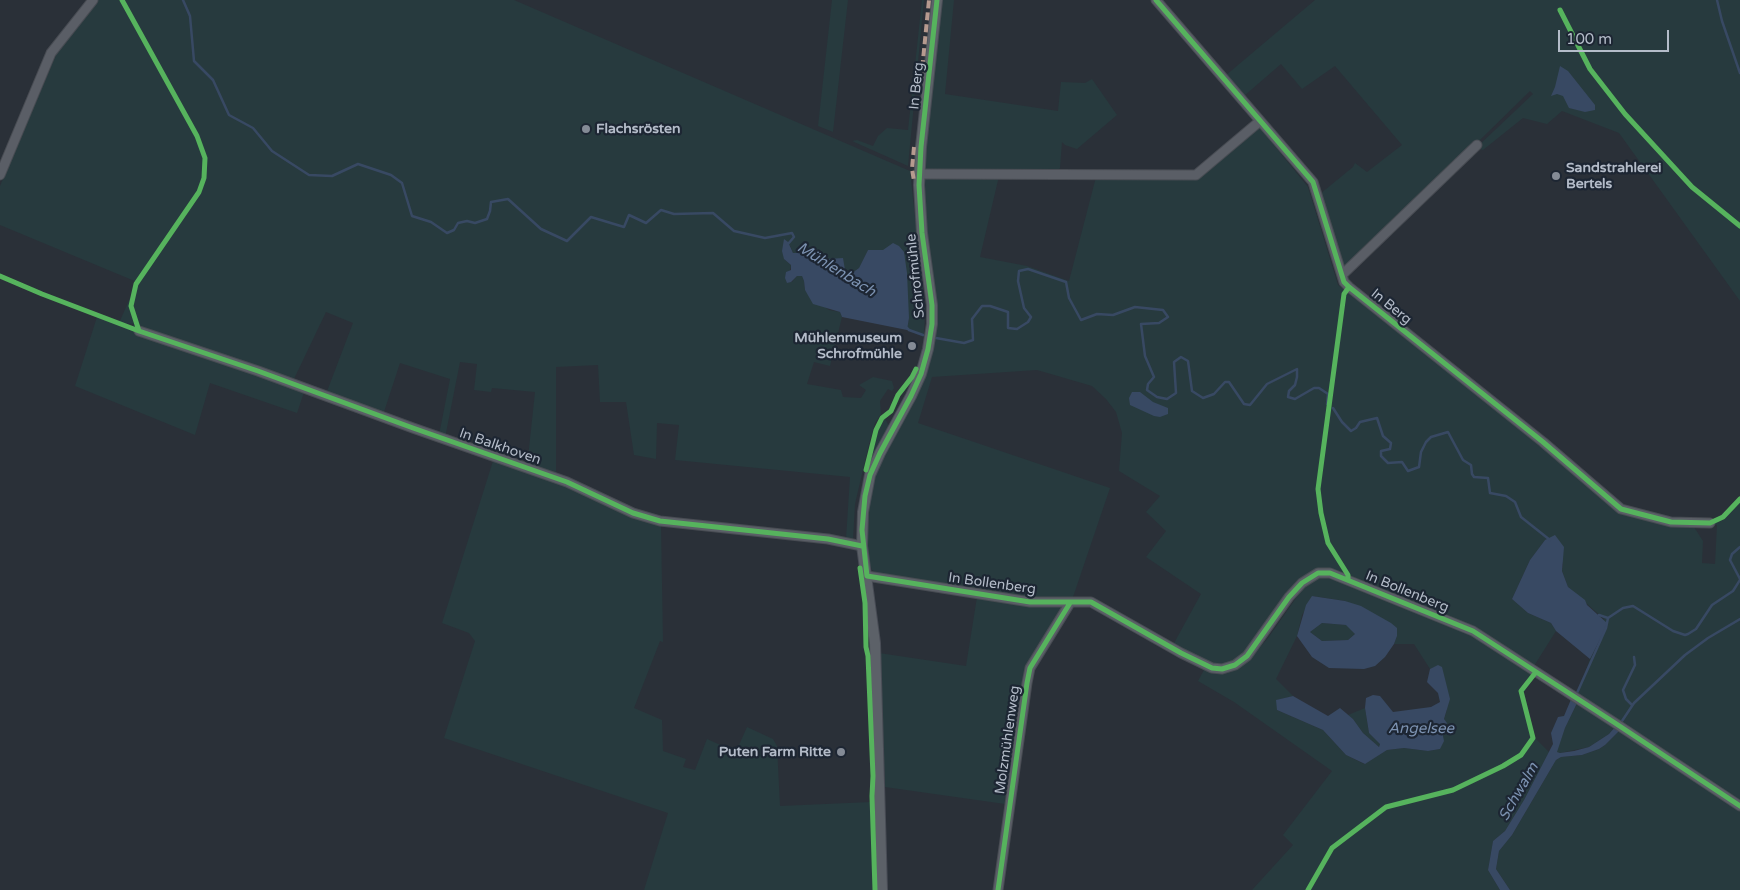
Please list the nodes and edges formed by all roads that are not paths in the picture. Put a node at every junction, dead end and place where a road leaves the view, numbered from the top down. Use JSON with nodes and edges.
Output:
{"nodes":[{"id":1,"x":93,"y":0,"type":"edge"},
{"id":2,"x":937,"y":0,"type":"edge"},
{"id":3,"x":1156,"y":0,"type":"edge"},
{"id":4,"x":1260,"y":121,"type":"junction"},
{"id":5,"x":1477,"y":146,"type":"dead end"},
{"id":6,"x":920,"y":174,"type":"junction"},
{"id":7,"x":0,"y":175,"type":"edge"},
{"id":8,"x":1342,"y":276,"type":"junction"},
{"id":9,"x":139,"y":331,"type":"dead end"},
{"id":10,"x":1710,"y":522,"type":"dead end"},
{"id":11,"x":862,"y":546,"type":"junction"},
{"id":12,"x":866,"y":576,"type":"junction"},
{"id":13,"x":1070,"y":603,"type":"junction"},
{"id":14,"x":1740,"y":806,"type":"edge"},
{"id":15,"x":882,"y":890,"type":"edge"},
{"id":16,"x":998,"y":890,"type":"edge"}],
"edges":[{"from":1,"to":7,"type":"street"},
{"from":2,"to":6,"type":"main road","name":"In Berg"},
{"from":3,"to":4,"type":"street","name":"In Berg"},
{"from":4,"to":6,"type":"street"},
{"from":4,"to":8,"type":"street","name":"In Berg"},
{"from":5,"to":8,"type":"street"},
{"from":6,"to":11,"type":"main road","name":"Schrofmühle"},
{"from":8,"to":10,"type":"street","name":"In Berg"},
{"from":9,"to":11,"type":"street","name":"In Balkhoven"},
{"from":11,"to":12,"type":"main road","name":"Schrofmühle"},
{"from":12,"to":13,"type":"street","name":"In Bollenberg"},
{"from":12,"to":15,"type":"main road","name":"Schrofmühle"},
{"from":13,"to":14,"type":"street","name":"In Bollenberg"},
{"from":13,"to":16,"type":"street","name":"Molzmühlenweg"}]}
